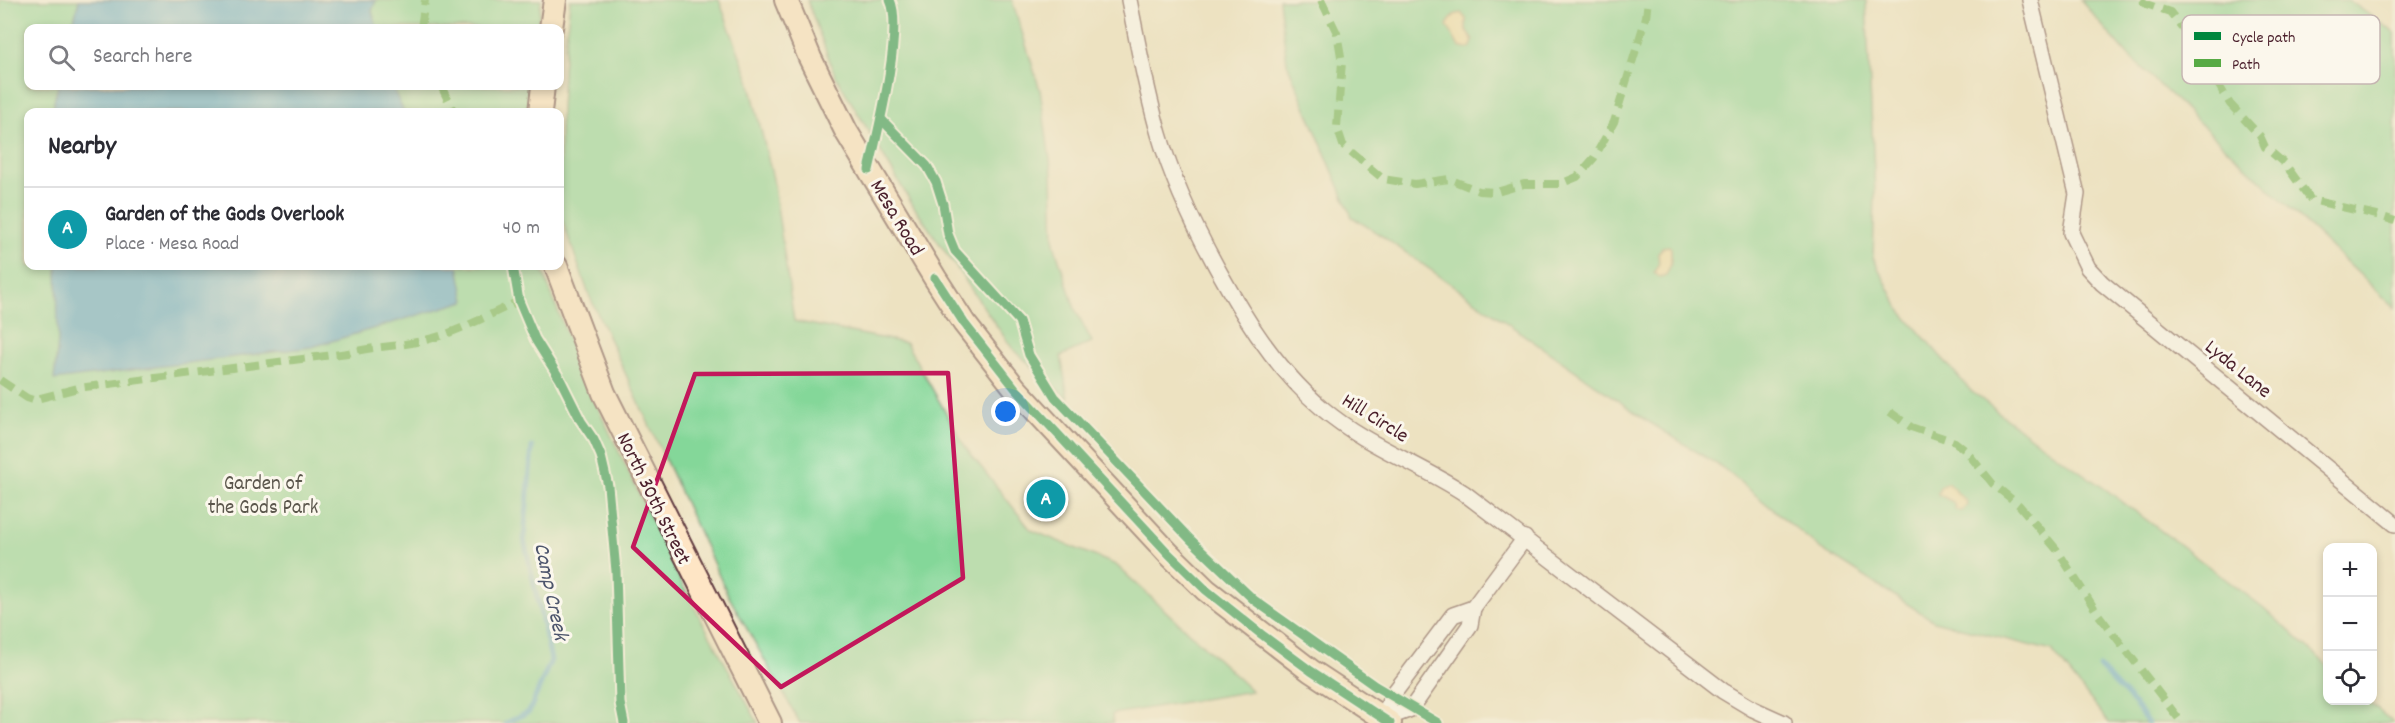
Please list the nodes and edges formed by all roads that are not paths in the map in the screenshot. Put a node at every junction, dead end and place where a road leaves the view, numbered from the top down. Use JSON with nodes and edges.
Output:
{"nodes":[{"id":1,"x":555,"y":0,"type":"edge"},
{"id":2,"x":786,"y":0,"type":"edge"},
{"id":3,"x":1129,"y":0,"type":"edge"},
{"id":4,"x":2030,"y":0,"type":"edge"},
{"id":5,"x":552,"y":24,"type":"edge"},
{"id":6,"x":543,"y":90,"type":"edge"},
{"id":7,"x":540,"y":108,"type":"edge"},
{"id":8,"x":558,"y":270,"type":"edge"},
{"id":9,"x":2395,"y":524,"type":"edge"},
{"id":10,"x":1525,"y":538,"type":"junction"},
{"id":11,"x":1473,"y":608,"type":"junction"},
{"id":12,"x":1424,"y":653,"type":"junction"},
{"id":13,"x":1442,"y":666,"type":"junction"},
{"id":14,"x":1387,"y":721,"type":"edge"},
{"id":15,"x":770,"y":723,"type":"edge"},
{"id":16,"x":1784,"y":723,"type":"edge"}],
"edges":[{"from":1,"to":5,"type":"main road"},
{"from":2,"to":14,"type":"main road","name":"Mesa Road"},
{"from":3,"to":10,"type":"street","name":"Hill Circle"},
{"from":4,"to":9,"type":"street","name":"Lyda Lane"},
{"from":6,"to":7,"type":"main road"},
{"from":8,"to":15,"type":"main road","name":"North 30th Street"},
{"from":10,"to":11,"type":"street"},
{"from":10,"to":16,"type":"street","name":"Hill Circle"},
{"from":11,"to":12,"type":"street"},
{"from":11,"to":13,"type":"street"},
{"from":12,"to":13,"type":"street"},
{"from":12,"to":14,"type":"street"},
{"from":13,"to":14,"type":"street"}]}
